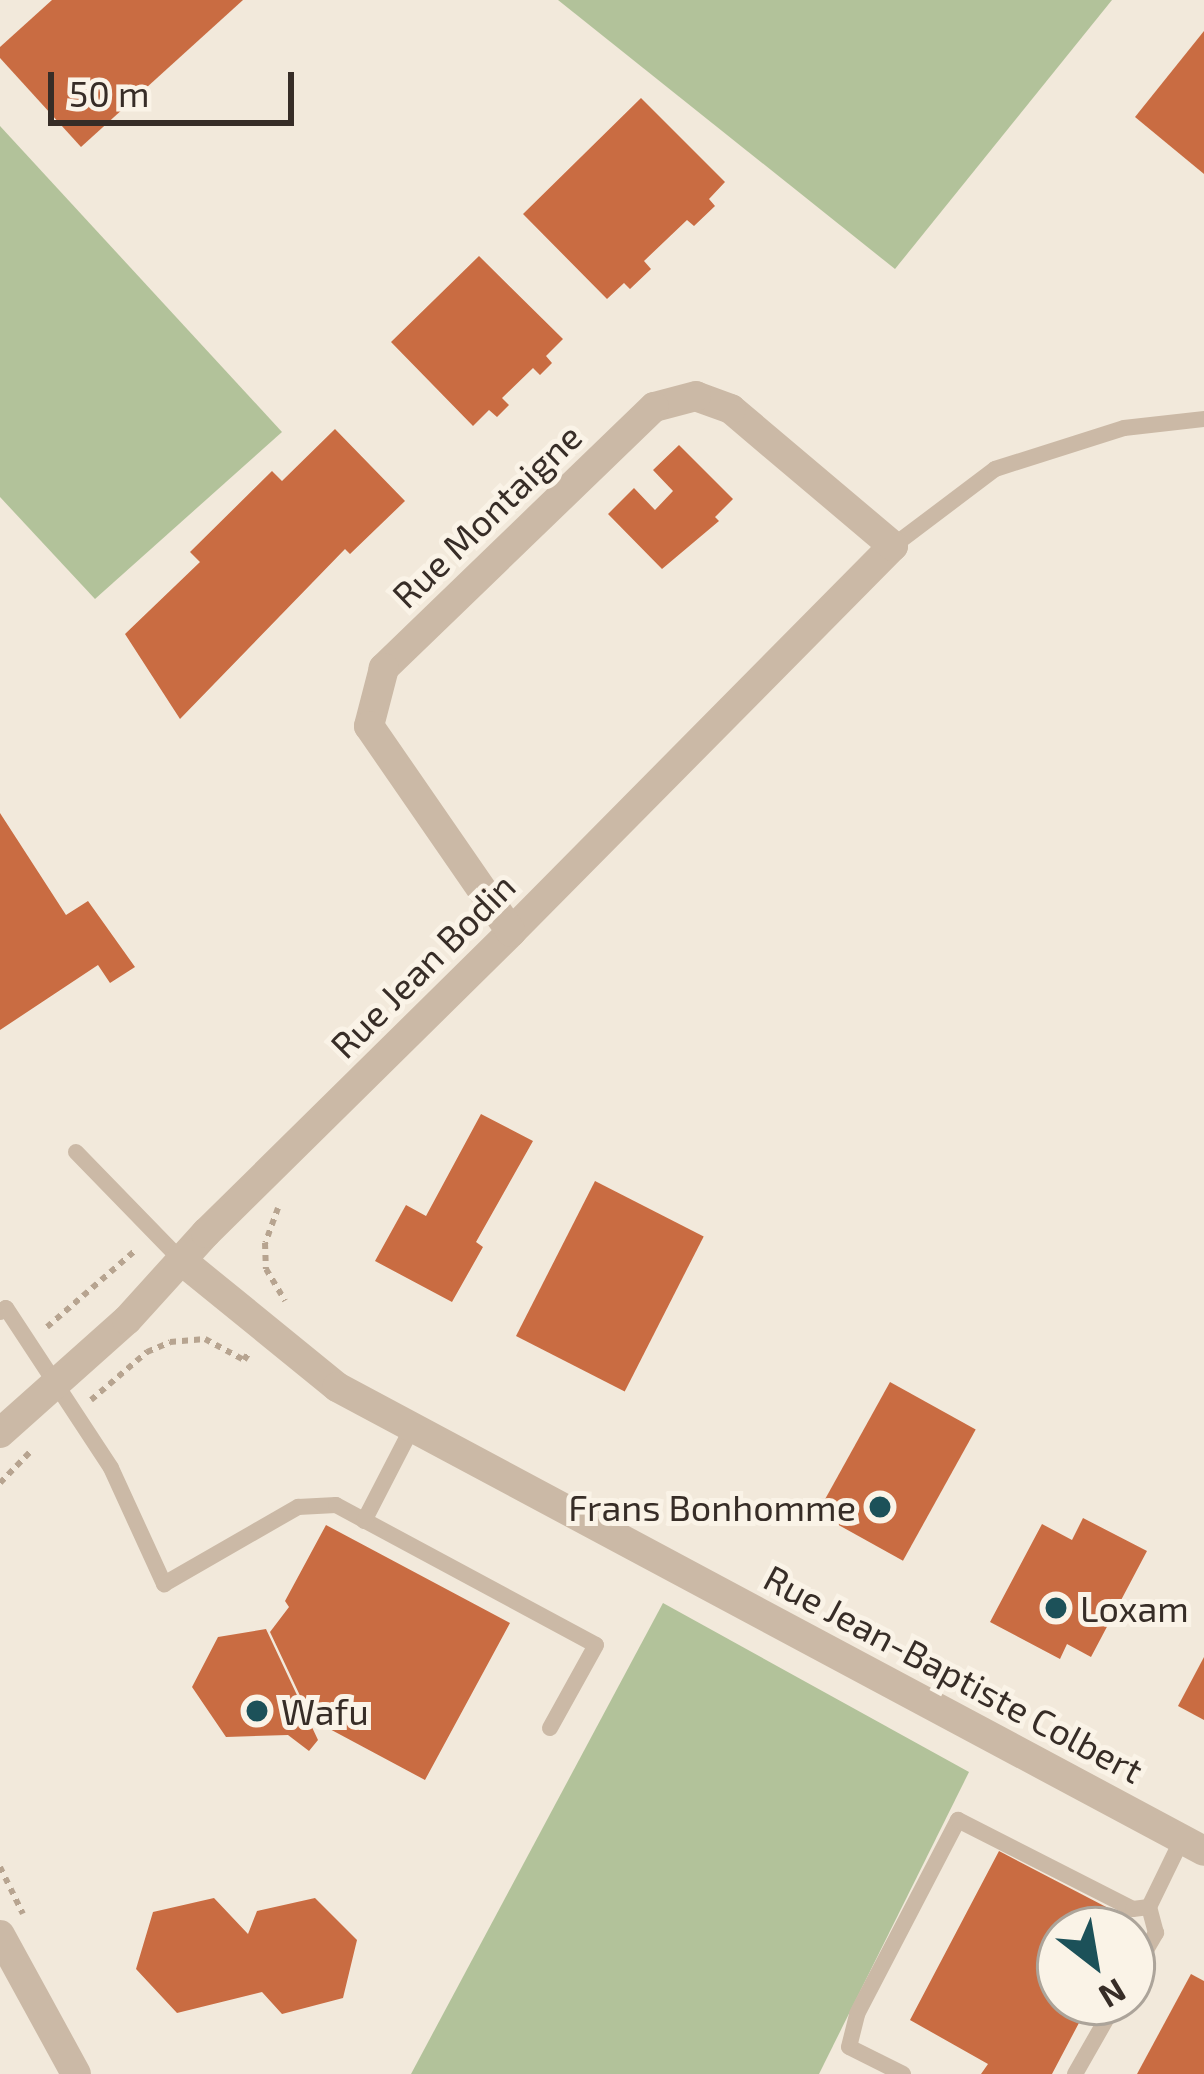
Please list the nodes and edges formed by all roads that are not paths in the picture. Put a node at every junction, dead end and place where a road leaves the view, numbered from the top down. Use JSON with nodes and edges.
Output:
{"nodes":[{"id":1,"x":1204,"y":419,"type":"edge"},
{"id":2,"x":893,"y":545,"type":"junction"},
{"id":3,"x":511,"y":932,"type":"junction"},
{"id":4,"x":76,"y":1152,"type":"dead end"},
{"id":5,"x":181,"y":1260,"type":"junction"},
{"id":6,"x":0,"y":1312,"type":"edge"},
{"id":7,"x":55,"y":1381,"type":"junction"},
{"id":8,"x":412,"y":1428,"type":"junction"},
{"id":9,"x":0,"y":1433,"type":"edge"},
{"id":10,"x":364,"y":1521,"type":"junction"},
{"id":11,"x":550,"y":1728,"type":"dead end"},
{"id":12,"x":1193,"y":1844,"type":"edge"},
{"id":13,"x":1127,"y":1906,"type":"edge"},
{"id":14,"x":1150,"y":1906,"type":"edge"},
{"id":15,"x":0,"y":1934,"type":"edge"},
{"id":16,"x":1102,"y":2026,"type":"edge"},
{"id":17,"x":76,"y":2074,"type":"edge"},
{"id":18,"x":903,"y":2074,"type":"edge"},
{"id":19,"x":1075,"y":2074,"type":"edge"}],
"edges":[{"from":1,"to":2,"type":"lane"},
{"from":2,"to":3,"type":"street","name":"Rue Jean Bodin"},
{"from":2,"to":3,"type":"street","name":"Rue Montaigne"},
{"from":3,"to":5,"type":"street","name":"Rue Jean Bodin"},
{"from":4,"to":5,"type":"lane"},
{"from":5,"to":7,"type":"street","name":"Rue Jean Bodin"},
{"from":5,"to":8,"type":"street","name":"Rue Jean-Baptiste Colbert"},
{"from":6,"to":7,"type":"lane"},
{"from":7,"to":9,"type":"street","name":"Rue Jean Bodin"},
{"from":7,"to":10,"type":"lane"},
{"from":8,"to":10,"type":"lane"},
{"from":8,"to":12,"type":"street","name":"Rue Jean-Baptiste Colbert"},
{"from":10,"to":11,"type":"lane"},
{"from":12,"to":14,"type":"lane"},
{"from":13,"to":18,"type":"lane"},
{"from":15,"to":17,"type":"street"},
{"from":16,"to":19,"type":"lane"}]}
